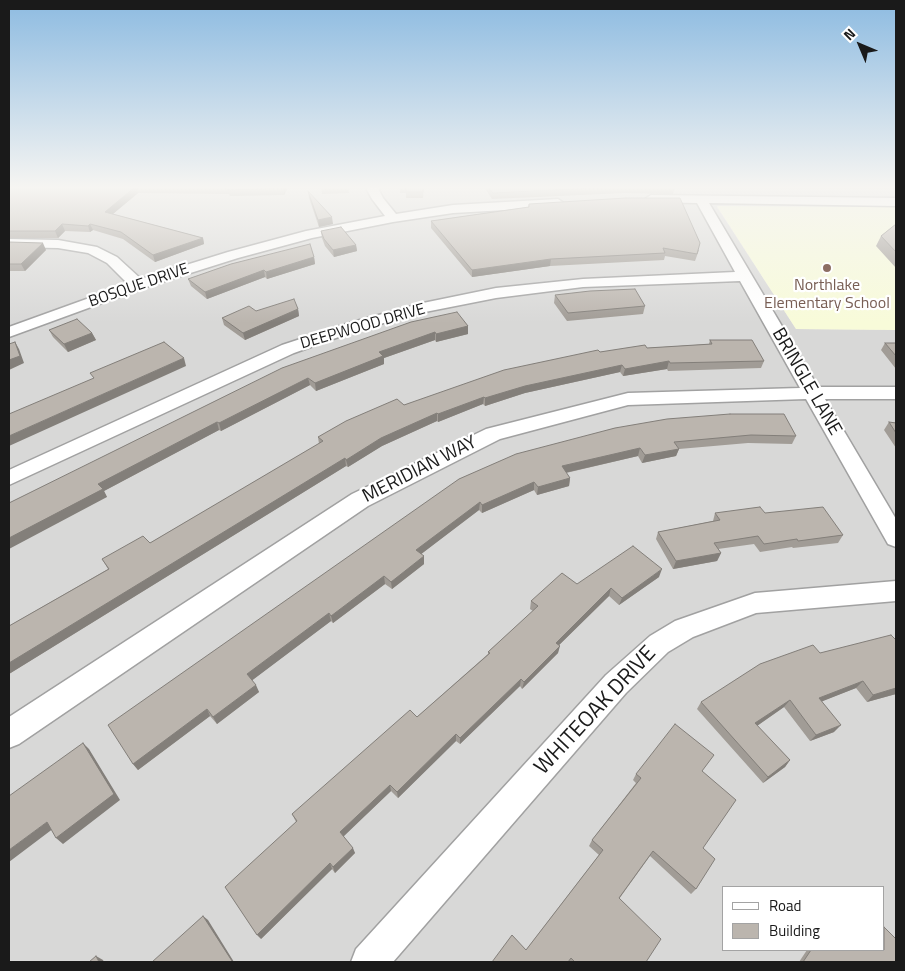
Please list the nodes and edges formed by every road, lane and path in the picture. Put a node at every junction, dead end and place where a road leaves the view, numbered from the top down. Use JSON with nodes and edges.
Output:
{"nodes":[{"id":1,"x":325,"y":232,"type":"edge"},
{"id":2,"x":720,"y":232,"type":"edge"},
{"id":3,"x":9,"y":243,"type":"edge"},
{"id":4,"x":745,"y":276,"type":"junction"},
{"id":5,"x":138,"y":285,"type":"junction"},
{"id":6,"x":9,"y":332,"type":"edge"},
{"id":7,"x":812,"y":393,"type":"junction"},
{"id":8,"x":896,"y":393,"type":"edge"},
{"id":9,"x":9,"y":478,"type":"edge"},
{"id":10,"x":896,"y":538,"type":"edge"},
{"id":11,"x":896,"y":591,"type":"edge"},
{"id":12,"x":9,"y":734,"type":"edge"},
{"id":13,"x":369,"y":962,"type":"edge"}],
"edges":[{"from":1,"to":5,"type":"street","name":"BOSQUE DRIVE"},
{"from":2,"to":4,"type":"street","name":"BRINGLE LANE"},
{"from":3,"to":5,"type":"street"},
{"from":4,"to":7,"type":"street","name":"BRINGLE LANE"},
{"from":4,"to":9,"type":"street","name":"DEEPWOOD DRIVE"},
{"from":5,"to":6,"type":"street","name":"BOSQUE DRIVE"},
{"from":7,"to":8,"type":"street","name":"MERIDIAN WAY"},
{"from":7,"to":10,"type":"street","name":"BRINGLE LANE"},
{"from":7,"to":12,"type":"street","name":"MERIDIAN WAY"},
{"from":11,"to":13,"type":"street","name":"WHITEOAK DRIVE"}]}
